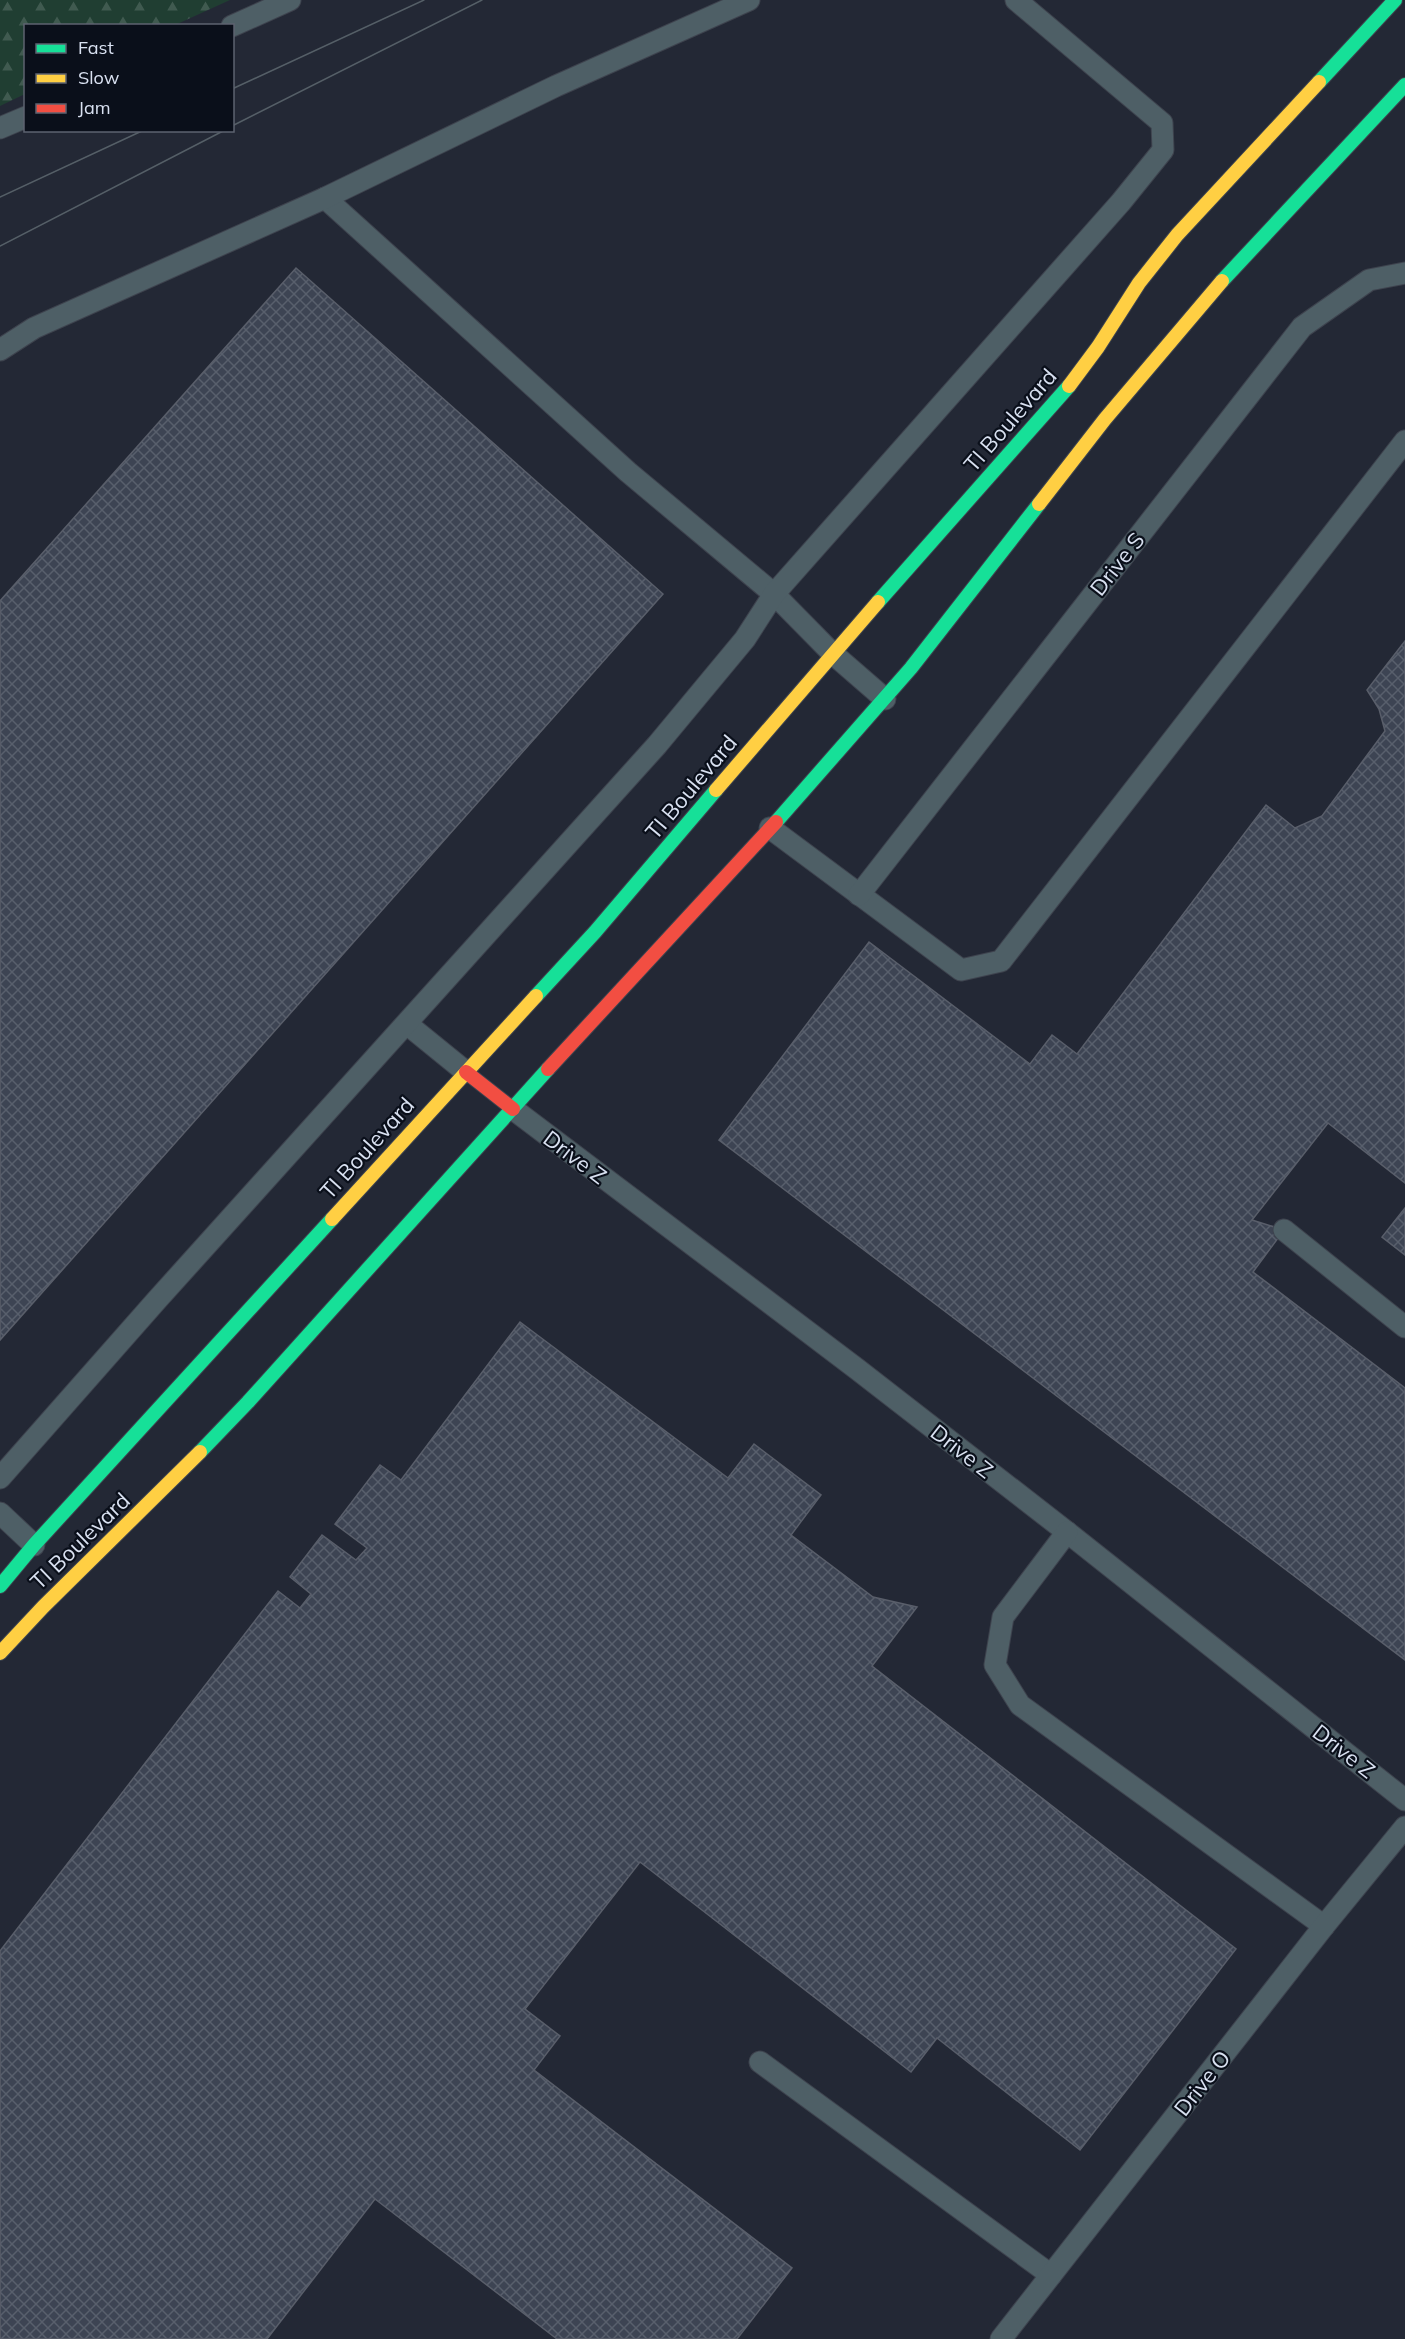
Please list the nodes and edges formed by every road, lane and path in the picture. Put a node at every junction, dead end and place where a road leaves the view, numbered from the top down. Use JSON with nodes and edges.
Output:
{"nodes":[{"id":1,"x":290,"y":0,"type":"edge"},
{"id":2,"x":749,"y":0,"type":"edge"},
{"id":3,"x":1016,"y":0,"type":"edge"},
{"id":4,"x":1395,"y":0,"type":"edge"},
{"id":5,"x":1405,"y":8,"type":"edge"},
{"id":6,"x":234,"y":25,"type":"edge"},
{"id":7,"x":1405,"y":85,"type":"edge"},
{"id":8,"x":24,"y":118,"type":"edge"},
{"id":9,"x":0,"y":128,"type":"edge"},
{"id":10,"x":325,"y":198,"type":"junction"},
{"id":11,"x":1405,"y":273,"type":"edge"},
{"id":12,"x":0,"y":350,"type":"edge"},
{"id":13,"x":1405,"y":441,"type":"edge"},
{"id":14,"x":774,"y":594,"type":"junction"},
{"id":15,"x":832,"y":654,"type":"junction"},
{"id":16,"x":885,"y":699,"type":"junction"},
{"id":17,"x":770,"y":828,"type":"junction"},
{"id":18,"x":860,"y":896,"type":"junction"},
{"id":19,"x":407,"y":1024,"type":"junction"},
{"id":20,"x":466,"y":1072,"type":"junction"},
{"id":21,"x":513,"y":1109,"type":"junction"},
{"id":22,"x":1284,"y":1230,"type":"dead end"},
{"id":23,"x":1405,"y":1327,"type":"edge"},
{"id":24,"x":0,"y":1478,"type":"edge"},
{"id":25,"x":0,"y":1513,"type":"edge"},
{"id":26,"x":1067,"y":1532,"type":"junction"},
{"id":27,"x":34,"y":1545,"type":"junction"},
{"id":28,"x":0,"y":1586,"type":"edge"},
{"id":29,"x":0,"y":1653,"type":"edge"},
{"id":30,"x":1405,"y":1800,"type":"edge"},
{"id":31,"x":1405,"y":1827,"type":"edge"},
{"id":32,"x":1324,"y":1926,"type":"junction"},
{"id":33,"x":760,"y":2062,"type":"dead end"},
{"id":34,"x":1051,"y":2275,"type":"junction"},
{"id":35,"x":1001,"y":2339,"type":"edge"}],
"edges":[{"from":1,"to":6,"type":"lane"},
{"from":2,"to":10,"type":"lane"},
{"from":3,"to":14,"type":"lane"},
{"from":4,"to":5,"type":"street"},
{"from":4,"to":15,"type":"street","name":"TI Boulevard"},
{"from":7,"to":16,"type":"street","name":"TI Boulevard"},
{"from":8,"to":9,"type":"lane"},
{"from":10,"to":12,"type":"lane"},
{"from":10,"to":14,"type":"lane"},
{"from":11,"to":18,"type":"lane","name":"Drive S"},
{"from":13,"to":18,"type":"lane"},
{"from":14,"to":15,"type":"lane"},
{"from":14,"to":19,"type":"lane"},
{"from":15,"to":16,"type":"lane"},
{"from":15,"to":20,"type":"street","name":"TI Boulevard"},
{"from":16,"to":17,"type":"street","name":"TI Boulevard"},
{"from":17,"to":18,"type":"lane"},
{"from":17,"to":21,"type":"street","name":"TI Boulevard"},
{"from":19,"to":20,"type":"lane"},
{"from":19,"to":24,"type":"lane"},
{"from":20,"to":21,"type":"street"},
{"from":20,"to":27,"type":"street","name":"TI Boulevard"},
{"from":21,"to":26,"type":"lane","name":"Drive Z"},
{"from":21,"to":29,"type":"street","name":"TI Boulevard"},
{"from":22,"to":23,"type":"lane"},
{"from":25,"to":27,"type":"lane"},
{"from":26,"to":30,"type":"lane","name":"Drive Z"},
{"from":26,"to":32,"type":"lane"},
{"from":27,"to":28,"type":"street","name":"TI Boulevard"},
{"from":31,"to":32,"type":"lane","name":"Drive O"},
{"from":32,"to":34,"type":"lane","name":"Drive O"},
{"from":33,"to":34,"type":"lane"},
{"from":34,"to":35,"type":"lane","name":"Drive O"}]}
